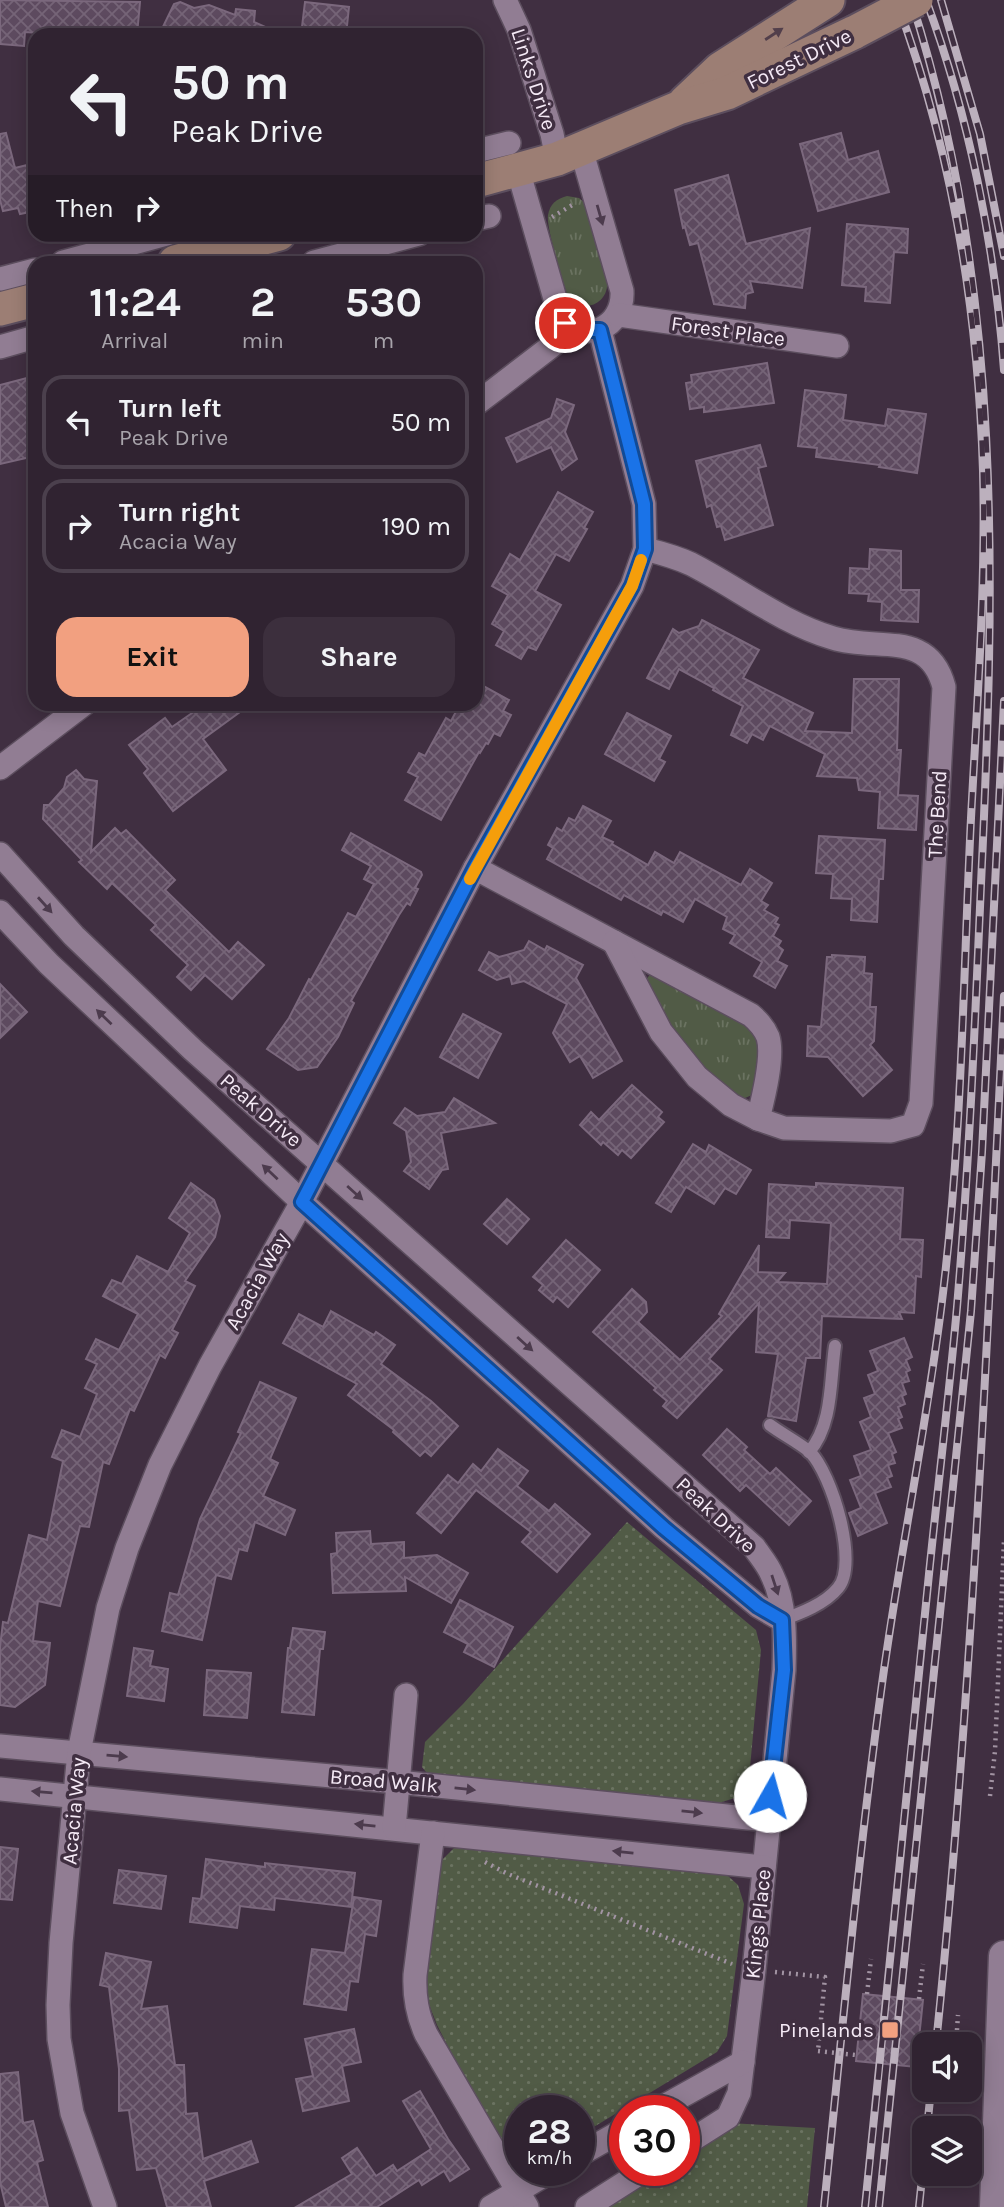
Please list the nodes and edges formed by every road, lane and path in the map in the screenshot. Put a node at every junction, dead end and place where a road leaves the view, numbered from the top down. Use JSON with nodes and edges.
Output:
{"nodes":[{"id":1,"x":505,"y":0,"type":"edge"},
{"id":2,"x":828,"y":0,"type":"edge"},
{"id":3,"x":916,"y":0,"type":"edge"},
{"id":4,"x":678,"y":108,"type":"junction"},
{"id":5,"x":483,"y":152,"type":"edge"},
{"id":6,"x":569,"y":154,"type":"junction"},
{"id":7,"x":513,"y":156,"type":"junction"},
{"id":8,"x":483,"y":176,"type":"edge"},
{"id":9,"x":578,"y":202,"type":"dead end"},
{"id":10,"x":549,"y":218,"type":"dead end"},
{"id":11,"x":137,"y":242,"type":"edge"},
{"id":12,"x":249,"y":242,"type":"edge"},
{"id":13,"x":389,"y":242,"type":"edge"},
{"id":14,"x":85,"y":256,"type":"edge"},
{"id":15,"x":197,"y":256,"type":"edge"},
{"id":16,"x":336,"y":256,"type":"edge"},
{"id":17,"x":28,"y":272,"type":"edge"},
{"id":18,"x":0,"y":279,"type":"edge"},
{"id":19,"x":28,"y":302,"type":"edge"},
{"id":20,"x":0,"y":309,"type":"edge"},
{"id":21,"x":619,"y":315,"type":"junction"},
{"id":22,"x":575,"y":328,"type":"junction"},
{"id":23,"x":600,"y":330,"type":"junction"},
{"id":24,"x":28,"y":339,"type":"edge"},
{"id":25,"x":837,"y":346,"type":"dead end"},
{"id":26,"x":0,"y":347,"type":"edge"},
{"id":27,"x":483,"y":399,"type":"edge"},
{"id":28,"x":645,"y":549,"type":"junction"},
{"id":29,"x":75,"y":711,"type":"edge"},
{"id":30,"x":0,"y":768,"type":"edge"},
{"id":31,"x":0,"y":854,"type":"edge"},
{"id":32,"x":475,"y":868,"type":"junction"},
{"id":33,"x":0,"y":912,"type":"edge"},
{"id":34,"x":614,"y":942,"type":"junction"},
{"id":35,"x":758,"y":1119,"type":"junction"},
{"id":36,"x":321,"y":1162,"type":"junction"},
{"id":37,"x":302,"y":1202,"type":"junction"},
{"id":38,"x":835,"y":1346,"type":"dead end"},
{"id":39,"x":769,"y":1425,"type":"dead end"},
{"id":40,"x":809,"y":1452,"type":"junction"},
{"id":41,"x":1004,"y":1540,"type":"edge"},
{"id":42,"x":782,"y":1620,"type":"junction"},
{"id":43,"x":406,"y":1695,"type":"dead end"},
{"id":44,"x":0,"y":1746,"type":"edge"},
{"id":45,"x":79,"y":1752,"type":"junction"},
{"id":46,"x":398,"y":1782,"type":"junction"},
{"id":47,"x":0,"y":1789,"type":"edge"},
{"id":48,"x":76,"y":1795,"type":"junction"},
{"id":49,"x":990,"y":1796,"type":"dead end"},
{"id":50,"x":768,"y":1820,"type":"junction"},
{"id":51,"x":394,"y":1828,"type":"junction"},
{"id":52,"x":433,"y":1833,"type":"junction"},
{"id":53,"x":475,"y":1856,"type":"dead end"},
{"id":54,"x":764,"y":1867,"type":"junction"},
{"id":55,"x":1004,"y":1956,"type":"edge"},
{"id":56,"x":870,"y":1959,"type":"dead end"},
{"id":57,"x":923,"y":1964,"type":"dead end"},
{"id":58,"x":744,"y":1969,"type":"dead end"},
{"id":59,"x":765,"y":1971,"type":"dead end"},
{"id":60,"x":867,"y":1994,"type":"dead end"},
{"id":61,"x":919,"y":1999,"type":"dead end"},
{"id":62,"x":958,"y":2015,"type":"dead end"},
{"id":63,"x":957,"y":2032,"type":"edge"},
{"id":64,"x":856,"y":2055,"type":"dead end"},
{"id":65,"x":743,"y":2062,"type":"junction"},
{"id":66,"x":684,"y":2095,"type":"edge"},
{"id":67,"x":700,"y":2135,"type":"edge"},
{"id":68,"x":536,"y":2186,"type":"edge"},
{"id":69,"x":620,"y":2186,"type":"edge"},
{"id":70,"x":522,"y":2199,"type":"edge"},
{"id":71,"x":104,"y":2207,"type":"edge"},
{"id":72,"x":491,"y":2207,"type":"edge"},
{"id":73,"x":587,"y":2207,"type":"edge"},
{"id":74,"x":995,"y":2207,"type":"edge"}],
"edges":[{"from":1,"to":6,"type":"street","name":"Links Drive"},
{"from":4,"to":2,"type":"main road","name":"Forest Drive","one_way":true},
{"from":3,"to":4,"type":"main road","name":"Forest Drive","bridge":true},
{"from":4,"to":6,"type":"main road","name":"Forest Drive"},
{"from":5,"to":7,"type":"street"},
{"from":6,"to":7,"type":"main road","name":"Forest Drive"},
{"from":6,"to":21,"type":"street","one_way":true},
{"from":7,"to":8,"type":"main road","name":"Forest Drive"},
{"from":7,"to":22,"type":"street"},
{"from":9,"to":10,"type":"path"},
{"from":11,"to":14,"type":"street"},
{"from":12,"to":15,"type":"main road"},
{"from":13,"to":16,"type":"street"},
{"from":17,"to":18,"type":"street"},
{"from":19,"to":20,"type":"main road"},
{"from":21,"to":23,"type":"street"},
{"from":21,"to":25,"type":"street","name":"Forest Place"},
{"from":22,"to":23,"type":"street"},
{"from":22,"to":27,"type":"street"},
{"from":23,"to":28,"type":"street","name":"Acacia Way"},
{"from":24,"to":26,"type":"street"},
{"from":28,"to":32,"type":"street","name":"Acacia Way"},
{"from":28,"to":35,"type":"street","name":"The Bend"},
{"from":29,"to":30,"type":"street"},
{"from":31,"to":36,"type":"street","name":"Peak Drive","one_way":true},
{"from":32,"to":34,"type":"street"},
{"from":32,"to":36,"type":"street","name":"Acacia Way"},
{"from":37,"to":33,"type":"street","name":"Peak Drive","one_way":true},
{"from":34,"to":35,"type":"street","name":"The Bend"},
{"from":34,"to":35,"type":"street"},
{"from":36,"to":37,"type":"street","name":"Acacia Way"},
{"from":36,"to":42,"type":"street","name":"Peak Drive","one_way":true},
{"from":37,"to":42,"type":"street","name":"Peak Drive"},
{"from":37,"to":45,"type":"street","name":"Acacia Way"},
{"from":38,"to":40,"type":"lane"},
{"from":39,"to":40,"type":"lane"},
{"from":40,"to":42,"type":"lane"},
{"from":41,"to":49,"type":"path"},
{"from":42,"to":50,"type":"street","name":"Kings Place"},
{"from":43,"to":46,"type":"street"},
{"from":44,"to":45,"type":"street","name":"Broad Walk"},
{"from":45,"to":46,"type":"street","name":"Broad Walk","one_way":true},
{"from":45,"to":48,"type":"street","name":"Acacia Way"},
{"from":46,"to":50,"type":"street","name":"Broad Walk","one_way":true},
{"from":46,"to":51,"type":"street"},
{"from":48,"to":47,"type":"street","one_way":true},
{"from":51,"to":48,"type":"street","one_way":true},
{"from":48,"to":71,"type":"street","name":"Acacia Way"},
{"from":50,"to":54,"type":"street","name":"Kings Place"},
{"from":51,"to":52,"type":"street"},
{"from":54,"to":52,"type":"street","one_way":true},
{"from":52,"to":70,"type":"street"},
{"from":53,"to":58,"type":"path"},
{"from":54,"to":65,"type":"street","name":"Kings Place"},
{"from":55,"to":74,"type":"street"},
{"from":56,"to":60,"type":"path"},
{"from":57,"to":61,"type":"path"},
{"from":59,"to":64,"type":"path","bridge":true},
{"from":62,"to":63,"type":"path"},
{"from":65,"to":66,"type":"street"},
{"from":65,"to":67,"type":"street","name":"Kings Place"},
{"from":68,"to":70,"type":"street"},
{"from":69,"to":73,"type":"street"},
{"from":70,"to":72,"type":"street"}]}
